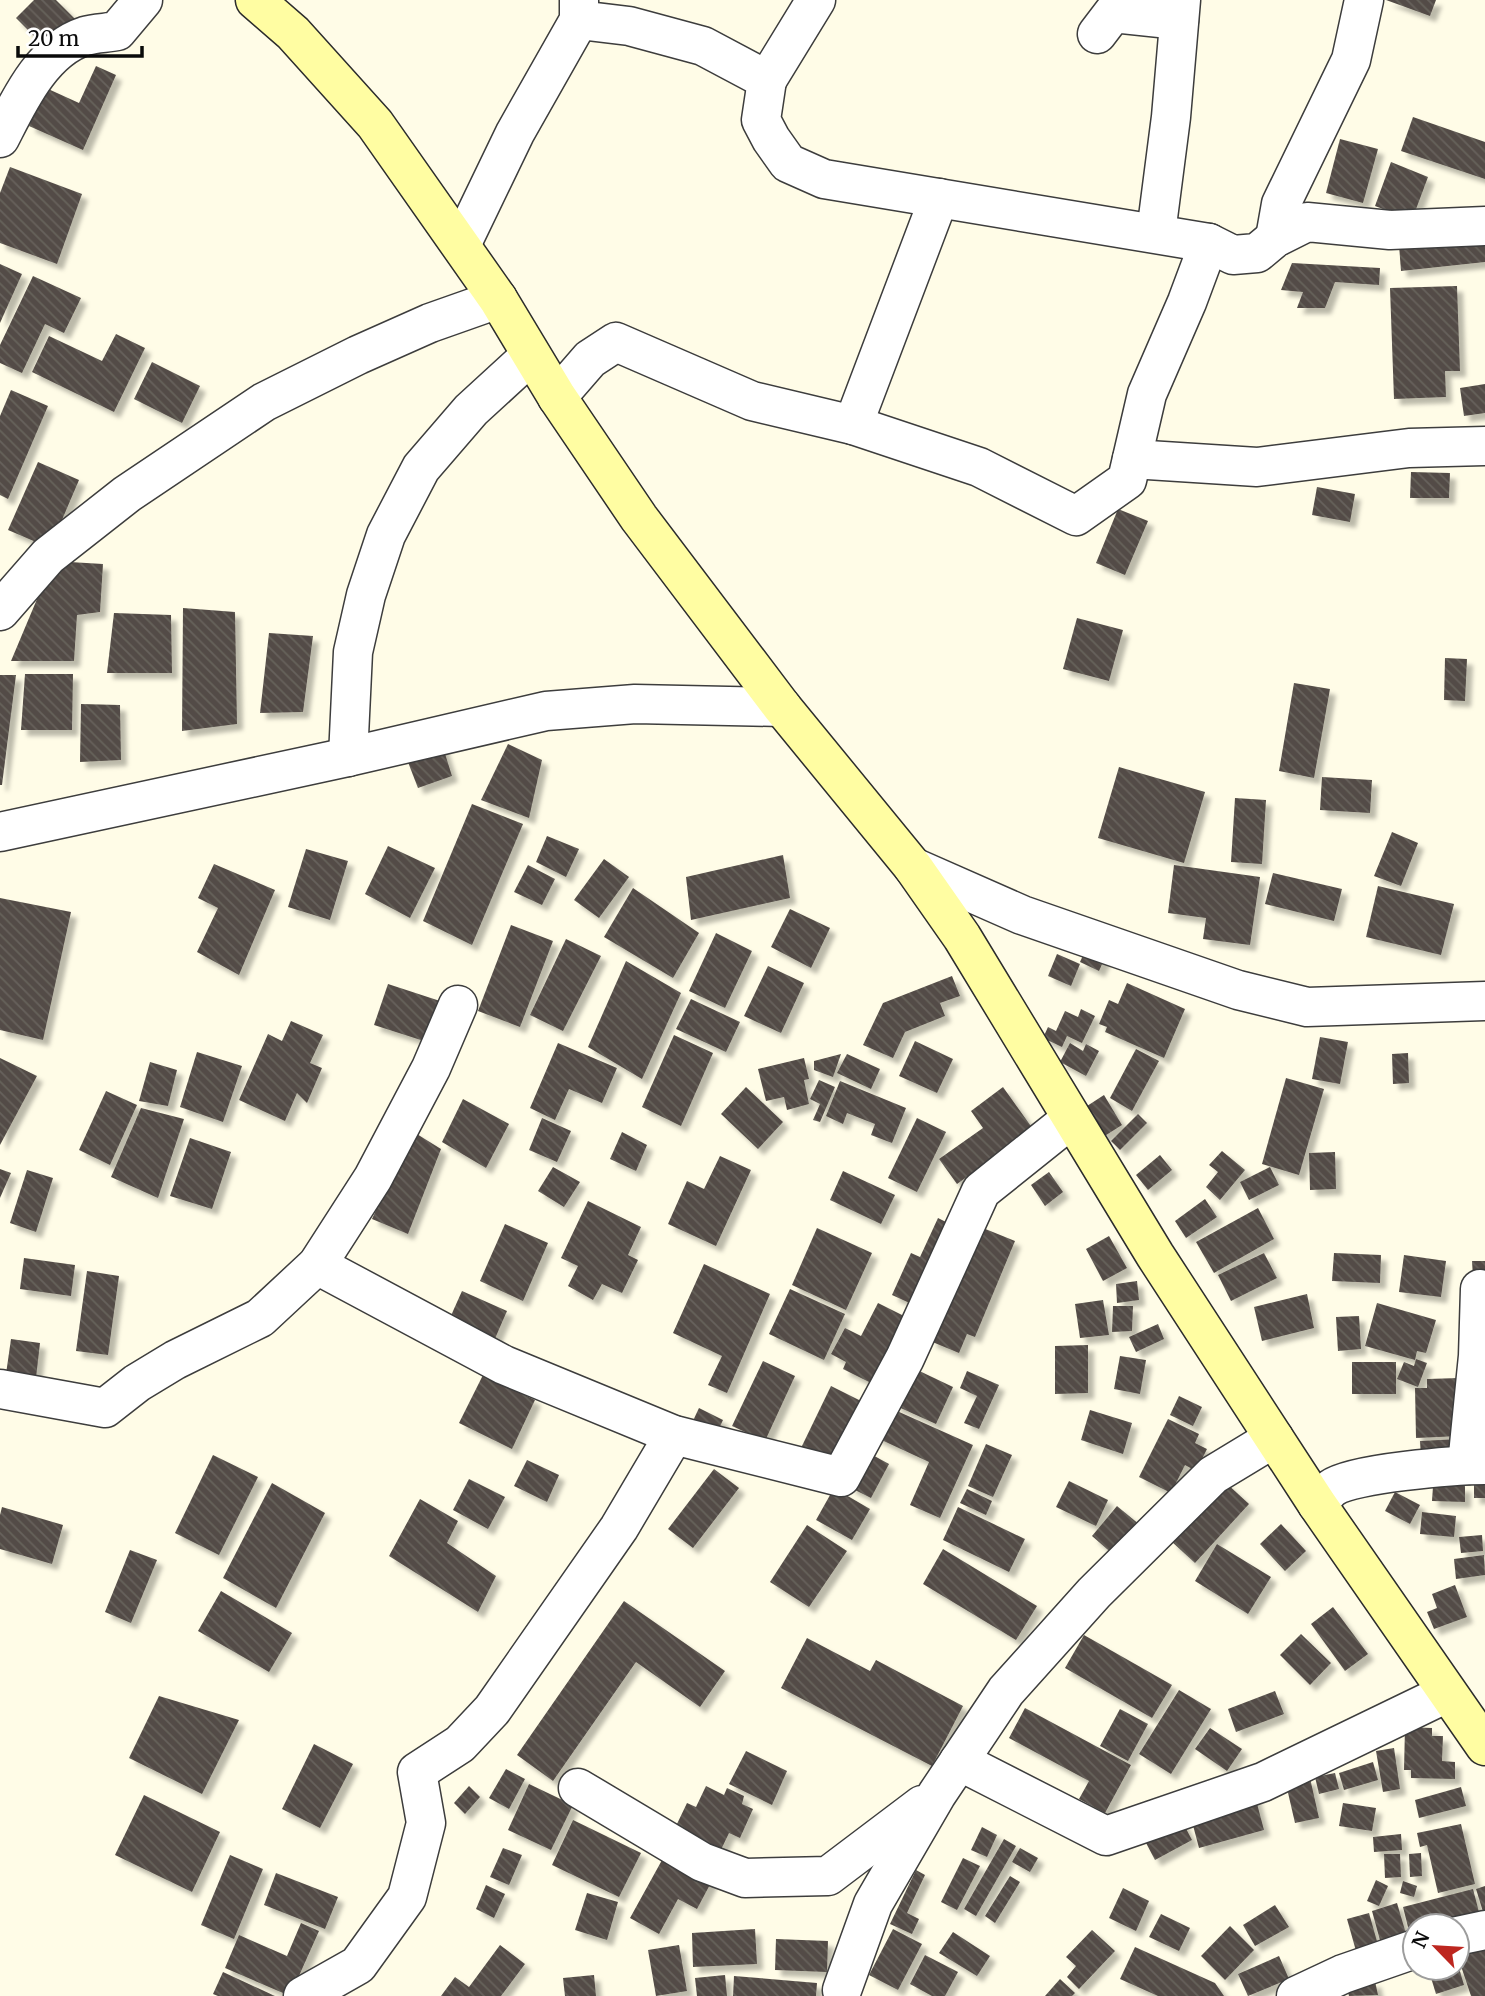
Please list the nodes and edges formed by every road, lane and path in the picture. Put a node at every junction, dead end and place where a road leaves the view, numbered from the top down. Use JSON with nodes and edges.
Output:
{"nodes":[{"id":1,"x":143,"y":0,"type":"edge"},
{"id":2,"x":255,"y":0,"type":"edge"},
{"id":3,"x":816,"y":0,"type":"edge"},
{"id":4,"x":1364,"y":0,"type":"edge"},
{"id":5,"x":579,"y":10,"type":"edge"},
{"id":6,"x":1180,"y":10,"type":"edge"},
{"id":7,"x":1097,"y":34,"type":"dead end"},
{"id":8,"x":767,"y":80,"type":"junction"},
{"id":9,"x":0,"y":138,"type":"edge"},
{"id":10,"x":939,"y":198,"type":"junction"},
{"id":11,"x":1485,"y":226,"type":"edge"},
{"id":12,"x":1156,"y":233,"type":"junction"},
{"id":13,"x":1275,"y":238,"type":"junction"},
{"id":14,"x":1209,"y":243,"type":"junction"},
{"id":15,"x":461,"y":245,"type":"junction"},
{"id":16,"x":498,"y":299,"type":"junction"},
{"id":17,"x":531,"y":355,"type":"junction"},
{"id":18,"x":557,"y":397,"type":"junction"},
{"id":19,"x":853,"y":425,"type":"junction"},
{"id":20,"x":1485,"y":446,"type":"edge"},
{"id":21,"x":1132,"y":459,"type":"junction"},
{"id":22,"x":0,"y":611,"type":"edge"},
{"id":23,"x":782,"y":706,"type":"junction"},
{"id":24,"x":348,"y":757,"type":"junction"},
{"id":25,"x":0,"y":832,"type":"edge"},
{"id":26,"x":913,"y":867,"type":"junction"},
{"id":27,"x":1485,"y":1001,"type":"edge"},
{"id":28,"x":458,"y":1005,"type":"dead end"},
{"id":29,"x":1070,"y":1119,"type":"junction"},
{"id":30,"x":317,"y":1265,"type":"junction"},
{"id":31,"x":1480,"y":1289,"type":"dead end"},
{"id":32,"x":0,"y":1388,"type":"edge"},
{"id":33,"x":674,"y":1435,"type":"junction"},
{"id":34,"x":1274,"y":1438,"type":"junction"},
{"id":35,"x":1476,"y":1465,"type":"edge"},
{"id":36,"x":1317,"y":1504,"type":"junction"},
{"id":37,"x":1447,"y":1693,"type":"junction"},
{"id":38,"x":1485,"y":1746,"type":"edge"},
{"id":39,"x":959,"y":1761,"type":"junction"},
{"id":40,"x":578,"y":1788,"type":"dead end"},
{"id":41,"x":937,"y":1794,"type":"junction"},
{"id":42,"x":1401,"y":1954,"type":"edge"},
{"id":43,"x":842,"y":1990,"type":"dead end"},
{"id":44,"x":303,"y":1996,"type":"edge"},
{"id":45,"x":1296,"y":1996,"type":"edge"}],
"edges":[{"from":1,"to":9,"type":"street"},
{"from":2,"to":15,"type":"main road"},
{"from":3,"to":8,"type":"street"},
{"from":4,"to":13,"type":"street"},
{"from":5,"to":8,"type":"street"},
{"from":5,"to":15,"type":"street"},
{"from":6,"to":7,"type":"street"},
{"from":6,"to":12,"type":"street"},
{"from":8,"to":10,"type":"street"},
{"from":10,"to":12,"type":"street"},
{"from":10,"to":19,"type":"street"},
{"from":11,"to":13,"type":"street"},
{"from":12,"to":14,"type":"street"},
{"from":13,"to":14,"type":"street"},
{"from":14,"to":21,"type":"street"},
{"from":15,"to":16,"type":"main road"},
{"from":16,"to":17,"type":"main road"},
{"from":16,"to":22,"type":"street"},
{"from":17,"to":18,"type":"main road"},
{"from":17,"to":24,"type":"street"},
{"from":18,"to":19,"type":"street"},
{"from":18,"to":23,"type":"main road"},
{"from":19,"to":21,"type":"street"},
{"from":20,"to":21,"type":"street"},
{"from":23,"to":24,"type":"street"},
{"from":23,"to":26,"type":"main road"},
{"from":24,"to":25,"type":"street"},
{"from":26,"to":27,"type":"street"},
{"from":26,"to":29,"type":"main road"},
{"from":28,"to":30,"type":"street"},
{"from":29,"to":33,"type":"street"},
{"from":29,"to":34,"type":"main road"},
{"from":30,"to":32,"type":"street"},
{"from":30,"to":33,"type":"street"},
{"from":31,"to":35,"type":"street"},
{"from":33,"to":44,"type":"street"},
{"from":34,"to":36,"type":"main road"},
{"from":34,"to":39,"type":"street"},
{"from":35,"to":36,"type":"street"},
{"from":36,"to":37,"type":"main road"},
{"from":37,"to":38,"type":"main road"},
{"from":37,"to":39,"type":"street"},
{"from":39,"to":41,"type":"street"},
{"from":40,"to":41,"type":"street"},
{"from":41,"to":43,"type":"street"},
{"from":42,"to":45,"type":"street"}]}
